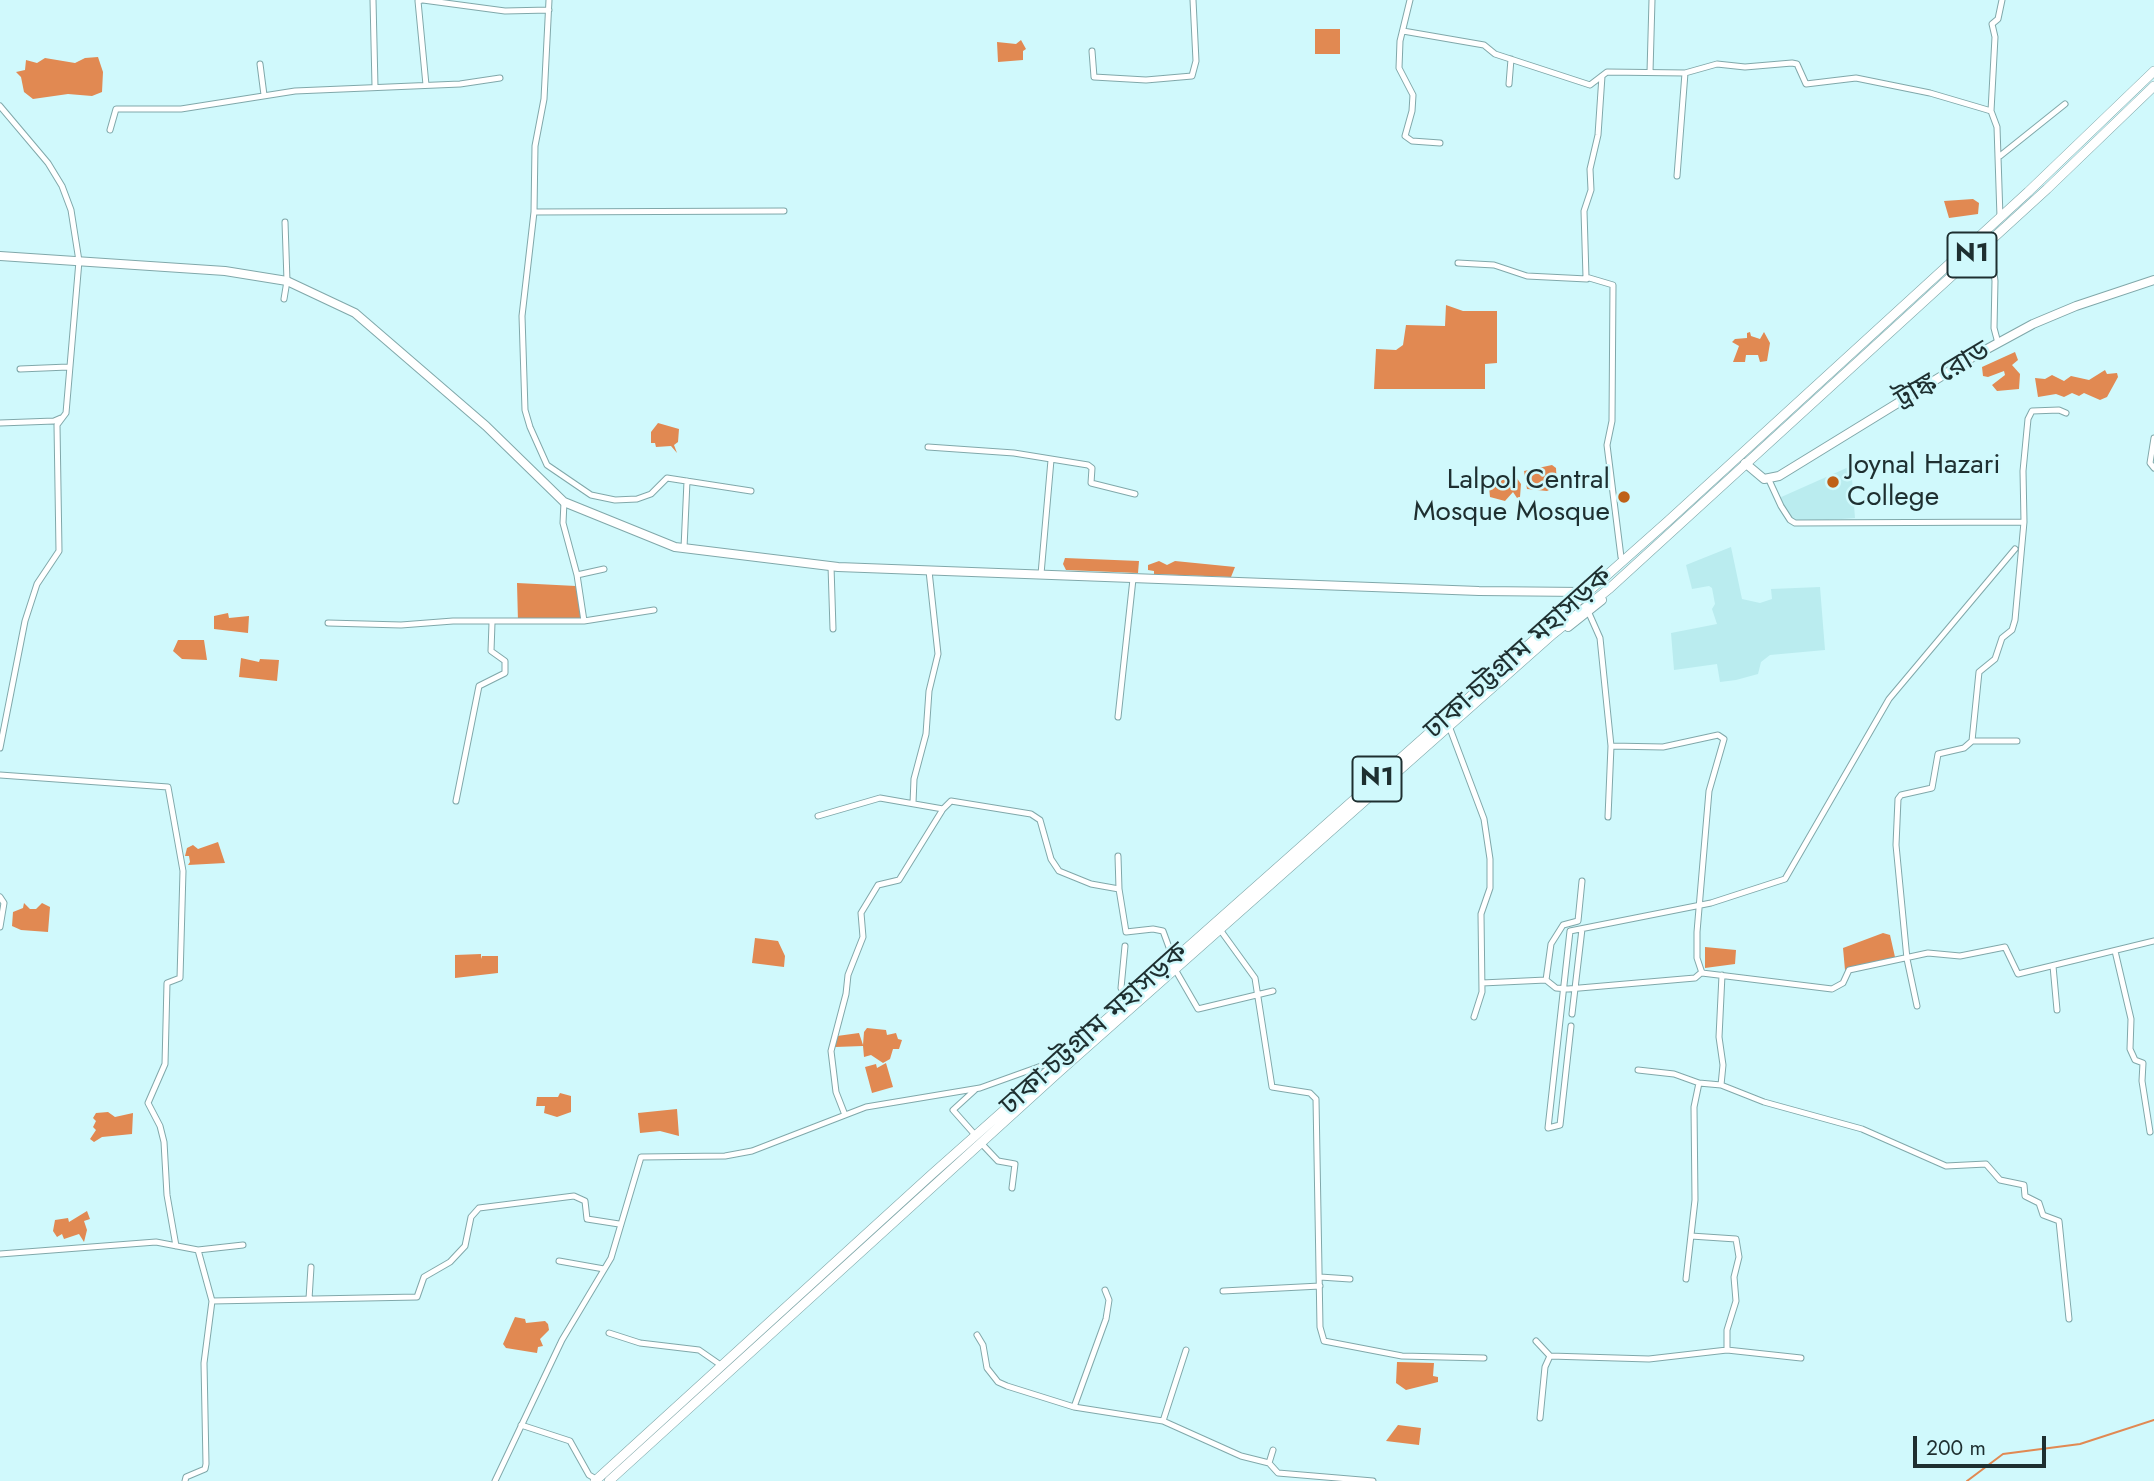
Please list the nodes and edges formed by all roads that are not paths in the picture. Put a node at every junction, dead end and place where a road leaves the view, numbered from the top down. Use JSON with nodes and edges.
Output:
{"nodes":[{"id":1,"x":373,"y":0,"type":"edge"},
{"id":2,"x":422,"y":0,"type":"edge"},
{"id":3,"x":549,"y":0,"type":"edge"},
{"id":4,"x":1193,"y":0,"type":"edge"},
{"id":5,"x":1410,"y":0,"type":"edge"},
{"id":6,"x":1652,"y":0,"type":"edge"},
{"id":7,"x":2001,"y":0,"type":"edge"},
{"id":8,"x":548,"y":10,"type":"junction"},
{"id":9,"x":1403,"y":31,"type":"junction"},
{"id":10,"x":1092,"y":51,"type":"dead end"},
{"id":11,"x":1511,"y":59,"type":"junction"},
{"id":12,"x":260,"y":64,"type":"dead end"},
{"id":13,"x":2154,"y":71,"type":"edge"},
{"id":14,"x":1650,"y":72,"type":"junction"},
{"id":15,"x":1685,"y":73,"type":"junction"},
{"id":16,"x":1602,"y":76,"type":"junction"},
{"id":17,"x":500,"y":78,"type":"dead end"},
{"id":18,"x":1509,"y":84,"type":"dead end"},
{"id":19,"x":426,"y":85,"type":"junction"},
{"id":20,"x":375,"y":86,"type":"junction"},
{"id":21,"x":2154,"y":86,"type":"edge"},
{"id":22,"x":264,"y":95,"type":"junction"},
{"id":23,"x":2065,"y":104,"type":"dead end"},
{"id":24,"x":0,"y":106,"type":"edge"},
{"id":25,"x":1991,"y":111,"type":"junction"},
{"id":26,"x":110,"y":130,"type":"dead end"},
{"id":27,"x":1440,"y":143,"type":"dead end"},
{"id":28,"x":2000,"y":156,"type":"junction"},
{"id":29,"x":1676,"y":176,"type":"dead end"},
{"id":30,"x":784,"y":211,"type":"dead end"},
{"id":31,"x":534,"y":212,"type":"junction"},
{"id":32,"x":2000,"y":217,"type":"junction"},
{"id":33,"x":285,"y":222,"type":"dead end"},
{"id":34,"x":1990,"y":240,"type":"junction"},
{"id":35,"x":0,"y":257,"type":"edge"},
{"id":36,"x":79,"y":261,"type":"junction"},
{"id":37,"x":1458,"y":263,"type":"dead end"},
{"id":38,"x":1587,"y":279,"type":"junction"},
{"id":39,"x":287,"y":281,"type":"junction"},
{"id":40,"x":2154,"y":281,"type":"edge"},
{"id":41,"x":284,"y":299,"type":"dead end"},
{"id":42,"x":1998,"y":343,"type":"junction"},
{"id":43,"x":68,"y":367,"type":"junction"},
{"id":44,"x":20,"y":369,"type":"dead end"},
{"id":45,"x":1795,"y":403,"type":"junction"},
{"id":46,"x":1803,"y":410,"type":"junction"},
{"id":47,"x":2066,"y":413,"type":"dead end"},
{"id":48,"x":1783,"y":414,"type":"junction"},
{"id":49,"x":61,"y":418,"type":"junction"},
{"id":50,"x":0,"y":423,"type":"edge"},
{"id":51,"x":1789,"y":423,"type":"junction"},
{"id":52,"x":2154,"y":438,"type":"edge"},
{"id":53,"x":928,"y":447,"type":"dead end"},
{"id":54,"x":1051,"y":460,"type":"junction"},
{"id":55,"x":1745,"y":463,"type":"junction"},
{"id":56,"x":2154,"y":468,"type":"edge"},
{"id":57,"x":1716,"y":474,"type":"junction"},
{"id":58,"x":1769,"y":480,"type":"junction"},
{"id":59,"x":687,"y":481,"type":"junction"},
{"id":60,"x":1723,"y":482,"type":"junction"},
{"id":61,"x":751,"y":491,"type":"dead end"},
{"id":62,"x":1135,"y":494,"type":"dead end"},
{"id":63,"x":564,"y":502,"type":"junction"},
{"id":64,"x":2024,"y":522,"type":"junction"},
{"id":65,"x":1663,"y":532,"type":"junction"},
{"id":66,"x":684,"y":548,"type":"junction"},
{"id":67,"x":2015,"y":550,"type":"dead end"},
{"id":68,"x":1621,"y":557,"type":"junction"},
{"id":69,"x":831,"y":566,"type":"junction"},
{"id":70,"x":604,"y":569,"type":"dead end"},
{"id":71,"x":929,"y":571,"type":"junction"},
{"id":72,"x":1041,"y":574,"type":"junction"},
{"id":73,"x":577,"y":575,"type":"junction"},
{"id":74,"x":1133,"y":579,"type":"junction"},
{"id":75,"x":1566,"y":592,"type":"junction"},
{"id":76,"x":1583,"y":592,"type":"junction"},
{"id":77,"x":1572,"y":601,"type":"junction"},
{"id":78,"x":654,"y":610,"type":"dead end"},
{"id":79,"x":1588,"y":611,"type":"junction"},
{"id":80,"x":584,"y":621,"type":"junction"},
{"id":81,"x":328,"y":623,"type":"dead end"},
{"id":82,"x":492,"y":623,"type":"junction"},
{"id":83,"x":833,"y":629,"type":"dead end"},
{"id":84,"x":1548,"y":632,"type":"junction"},
{"id":85,"x":1118,"y":717,"type":"dead end"},
{"id":86,"x":2,"y":724,"type":"edge"},
{"id":87,"x":1449,"y":726,"type":"junction"},
{"id":88,"x":1972,"y":741,"type":"junction"},
{"id":89,"x":2017,"y":741,"type":"dead end"},
{"id":90,"x":1611,"y":746,"type":"junction"},
{"id":91,"x":0,"y":748,"type":"edge"},
{"id":92,"x":0,"y":775,"type":"edge"},
{"id":93,"x":456,"y":801,"type":"dead end"},
{"id":94,"x":913,"y":803,"type":"junction"},
{"id":95,"x":943,"y":809,"type":"junction"},
{"id":96,"x":818,"y":816,"type":"dead end"},
{"id":97,"x":1608,"y":817,"type":"dead end"},
{"id":98,"x":1304,"y":844,"type":"junction"},
{"id":99,"x":1311,"y":851,"type":"junction"},
{"id":100,"x":1294,"y":852,"type":"junction"},
{"id":101,"x":1118,"y":856,"type":"dead end"},
{"id":102,"x":1300,"y":861,"type":"junction"},
{"id":103,"x":1582,"y":881,"type":"dead end"},
{"id":104,"x":1119,"y":889,"type":"junction"},
{"id":105,"x":0,"y":897,"type":"edge"},
{"id":106,"x":1700,"y":904,"type":"junction"},
{"id":107,"x":0,"y":927,"type":"edge"},
{"id":108,"x":1582,"y":929,"type":"junction"},
{"id":109,"x":1221,"y":931,"type":"junction"},
{"id":110,"x":2154,"y":941,"type":"edge"},
{"id":111,"x":1125,"y":946,"type":"dead end"},
{"id":112,"x":2115,"y":951,"type":"junction"},
{"id":113,"x":1907,"y":958,"type":"junction"},
{"id":114,"x":1174,"y":961,"type":"junction"},
{"id":115,"x":2053,"y":966,"type":"junction"},
{"id":116,"x":1176,"y":971,"type":"junction"},
{"id":117,"x":1702,"y":972,"type":"junction"},
{"id":118,"x":1722,"y":975,"type":"junction"},
{"id":119,"x":1546,"y":980,"type":"junction"},
{"id":120,"x":1482,"y":983,"type":"junction"},
{"id":121,"x":1563,"y":988,"type":"junction"},
{"id":122,"x":1573,"y":988,"type":"junction"},
{"id":123,"x":1273,"y":991,"type":"dead end"},
{"id":124,"x":1259,"y":994,"type":"junction"},
{"id":125,"x":1129,"y":1001,"type":"junction"},
{"id":126,"x":1917,"y":1006,"type":"dead end"},
{"id":127,"x":2057,"y":1010,"type":"dead end"},
{"id":128,"x":1572,"y":1014,"type":"dead end"},
{"id":129,"x":1474,"y":1017,"type":"dead end"},
{"id":130,"x":1571,"y":1026,"type":"dead end"},
{"id":131,"x":1054,"y":1069,"type":"junction"},
{"id":132,"x":1638,"y":1070,"type":"dead end"},
{"id":133,"x":1699,"y":1083,"type":"junction"},
{"id":134,"x":1721,"y":1085,"type":"junction"},
{"id":135,"x":976,"y":1089,"type":"junction"},
{"id":136,"x":845,"y":1115,"type":"junction"},
{"id":137,"x":2150,"y":1132,"type":"dead end"},
{"id":138,"x":978,"y":1139,"type":"junction"},
{"id":139,"x":1012,"y":1188,"type":"dead end"},
{"id":140,"x":619,"y":1224,"type":"junction"},
{"id":141,"x":1691,"y":1236,"type":"junction"},
{"id":142,"x":243,"y":1245,"type":"dead end"},
{"id":143,"x":176,"y":1246,"type":"junction"},
{"id":144,"x":198,"y":1250,"type":"junction"},
{"id":145,"x":0,"y":1254,"type":"edge"},
{"id":146,"x":559,"y":1261,"type":"dead end"},
{"id":147,"x":311,"y":1267,"type":"dead end"},
{"id":148,"x":604,"y":1269,"type":"junction"},
{"id":149,"x":1321,"y":1276,"type":"junction"},
{"id":150,"x":1350,"y":1279,"type":"dead end"},
{"id":151,"x":1686,"y":1279,"type":"dead end"},
{"id":152,"x":1320,"y":1286,"type":"junction"},
{"id":153,"x":1105,"y":1290,"type":"dead end"},
{"id":154,"x":1223,"y":1291,"type":"dead end"},
{"id":155,"x":309,"y":1299,"type":"junction"},
{"id":156,"x":212,"y":1301,"type":"junction"},
{"id":157,"x":2069,"y":1319,"type":"dead end"},
{"id":158,"x":608,"y":1334,"type":"dead end"},
{"id":159,"x":976,"y":1335,"type":"dead end"},
{"id":160,"x":1536,"y":1341,"type":"dead end"},
{"id":161,"x":1186,"y":1350,"type":"dead end"},
{"id":162,"x":1727,"y":1350,"type":"junction"},
{"id":163,"x":1550,"y":1356,"type":"junction"},
{"id":164,"x":1483,"y":1358,"type":"dead end"},
{"id":165,"x":1801,"y":1358,"type":"dead end"},
{"id":166,"x":722,"y":1366,"type":"junction"},
{"id":167,"x":1074,"y":1407,"type":"junction"},
{"id":168,"x":1540,"y":1418,"type":"dead end"},
{"id":169,"x":1163,"y":1421,"type":"junction"},
{"id":170,"x":521,"y":1425,"type":"junction"},
{"id":171,"x":1273,"y":1450,"type":"dead end"},
{"id":172,"x":1269,"y":1463,"type":"junction"},
{"id":173,"x":595,"y":1480,"type":"edge"},
{"id":174,"x":185,"y":1481,"type":"edge"},
{"id":175,"x":495,"y":1481,"type":"edge"},
{"id":176,"x":608,"y":1481,"type":"edge"},
{"id":177,"x":1373,"y":1481,"type":"edge"}],
"edges":[{"from":1,"to":20,"type":"street"},
{"from":2,"to":8,"type":"street"},
{"from":2,"to":19,"type":"street"},
{"from":3,"to":8,"type":"street"},
{"from":4,"to":10,"type":"street"},
{"from":5,"to":9,"type":"street"},
{"from":6,"to":14,"type":"street"},
{"from":7,"to":25,"type":"street"},
{"from":8,"to":31,"type":"street"},
{"from":9,"to":11,"type":"street"},
{"from":9,"to":27,"type":"street"},
{"from":11,"to":16,"type":"street"},
{"from":11,"to":18,"type":"street"},
{"from":12,"to":22,"type":"street"},
{"from":13,"to":32,"type":"highway","name":"ঢাকা-চট্টগ্রাম মহাসড়ক","number":"N1"},
{"from":14,"to":15,"type":"street"},
{"from":14,"to":16,"type":"street"},
{"from":15,"to":25,"type":"street"},
{"from":15,"to":29,"type":"street"},
{"from":16,"to":38,"type":"street"},
{"from":17,"to":19,"type":"street"},
{"from":19,"to":20,"type":"street"},
{"from":20,"to":22,"type":"street"},
{"from":21,"to":34,"type":"highway","name":"ঢাকা-চট্টগ্রাম মহাসড়ক","number":"N1"},
{"from":22,"to":26,"type":"street"},
{"from":23,"to":28,"type":"street"},
{"from":24,"to":36,"type":"street"},
{"from":25,"to":28,"type":"street"},
{"from":28,"to":32,"type":"street"},
{"from":30,"to":31,"type":"street"},
{"from":31,"to":59,"type":"street"},
{"from":32,"to":45,"type":"highway","name":"ঢাকা-চট্টগ্রাম মহাসড়ক","number":"N1"},
{"from":33,"to":39,"type":"street"},
{"from":34,"to":42,"type":"street"},
{"from":34,"to":46,"type":"highway","name":"ঢাকা-চট্টগ্রাম মহাসড়ক","number":"N1"},
{"from":35,"to":36,"type":"main road"},
{"from":36,"to":39,"type":"main road"},
{"from":36,"to":43,"type":"street"},
{"from":37,"to":38,"type":"street"},
{"from":38,"to":68,"type":"street"},
{"from":39,"to":41,"type":"street"},
{"from":39,"to":63,"type":"main road"},
{"from":40,"to":42,"type":"main road","name":"ট্রাঙ্ক রোড"},
{"from":42,"to":58,"type":"main road","name":"ট্রাঙ্ক রোড"},
{"from":43,"to":44,"type":"street"},
{"from":43,"to":49,"type":"street"},
{"from":45,"to":46,"type":"highway"},
{"from":45,"to":48,"type":"highway","name":"ঢাকা-চট্টগ্রাম মহাসড়ক","number":"N1"},
{"from":46,"to":51,"type":"highway","name":"ঢাকা-চট্টগ্রাম মহাসড়ক","number":"N1"},
{"from":47,"to":64,"type":"street"},
{"from":48,"to":51,"type":"highway"},
{"from":48,"to":57,"type":"highway","name":"ঢাকা-চট্টগ্রাম মহাসড়ক","number":"N1"},
{"from":49,"to":50,"type":"street"},
{"from":49,"to":86,"type":"street"},
{"from":51,"to":55,"type":"highway","name":"ঢাকা-চট্টগ্রাম মহাসড়ক","number":"N1"},
{"from":52,"to":56,"type":"street"},
{"from":53,"to":54,"type":"street"},
{"from":54,"to":62,"type":"street"},
{"from":54,"to":72,"type":"street"},
{"from":55,"to":58,"type":"main road"},
{"from":55,"to":60,"type":"highway","name":"ঢাকা-চট্টগ্রাম মহাসড়ক","number":"N1"},
{"from":57,"to":60,"type":"highway"},
{"from":57,"to":65,"type":"highway","name":"ঢাকা-চট্টগ্রাম মহাসড়ক","number":"N1"},
{"from":58,"to":64,"type":"street"},
{"from":59,"to":61,"type":"street"},
{"from":59,"to":66,"type":"street"},
{"from":60,"to":65,"type":"highway","name":"ঢাকা-চট্টগ্রাম মহাসড়ক","number":"N1"},
{"from":63,"to":66,"type":"main road"},
{"from":63,"to":73,"type":"street"},
{"from":64,"to":88,"type":"street"},
{"from":65,"to":68,"type":"main road"},
{"from":65,"to":79,"type":"main road"},
{"from":65,"to":84,"type":"highway","name":"ঢাকা-চট্টগ্রাম মহাসড়ক","number":"N1"},
{"from":66,"to":69,"type":"main road"},
{"from":67,"to":106,"type":"street"},
{"from":68,"to":76,"type":"main road"},
{"from":69,"to":71,"type":"main road"},
{"from":69,"to":83,"type":"street"},
{"from":70,"to":73,"type":"street"},
{"from":71,"to":72,"type":"main road"},
{"from":71,"to":94,"type":"street"},
{"from":72,"to":74,"type":"main road"},
{"from":73,"to":80,"type":"street"},
{"from":74,"to":75,"type":"main road"},
{"from":74,"to":85,"type":"street"},
{"from":75,"to":76,"type":"main road"},
{"from":75,"to":77,"type":"main road"},
{"from":76,"to":77,"type":"main road"},
{"from":77,"to":84,"type":"main road"},
{"from":78,"to":80,"type":"street"},
{"from":79,"to":84,"type":"main road"},
{"from":79,"to":90,"type":"street"},
{"from":80,"to":82,"type":"street"},
{"from":81,"to":82,"type":"street"},
{"from":82,"to":93,"type":"street"},
{"from":84,"to":87,"type":"highway","name":"ঢাকা-চট্টগ্রাম মহাসড়ক","number":"N1"},
{"from":84,"to":98,"type":"highway","name":"ঢাকা-চট্টগ্রাম মহাসড়ক","number":"N1"},
{"from":86,"to":91,"type":"street"},
{"from":87,"to":99,"type":"highway","name":"ঢাকা-চট্টগ্রাম মহাসড়ক","number":"N1"},
{"from":87,"to":120,"type":"street"},
{"from":88,"to":89,"type":"street"},
{"from":88,"to":113,"type":"street"},
{"from":90,"to":97,"type":"street"},
{"from":90,"to":106,"type":"street"},
{"from":92,"to":143,"type":"street"},
{"from":94,"to":95,"type":"street"},
{"from":94,"to":96,"type":"street"},
{"from":95,"to":104,"type":"street"},
{"from":95,"to":136,"type":"street"},
{"from":98,"to":99,"type":"highway"},
{"from":98,"to":100,"type":"highway","name":"ঢাকা-চট্টগ্রাম মহাসড়ক","number":"N1"},
{"from":99,"to":102,"type":"highway","name":"ঢাকা-চট্টগ্রাম মহাসড়ক","number":"N1"},
{"from":100,"to":102,"type":"highway"},
{"from":100,"to":114,"type":"highway","name":"ঢাকা-চট্টগ্রাম মহাসড়ক","number":"N1"},
{"from":101,"to":104,"type":"street"},
{"from":102,"to":109,"type":"highway","name":"ঢাকা-চট্টগ্রাম মহাসড়ক","number":"N1"},
{"from":103,"to":119,"type":"street"},
{"from":104,"to":114,"type":"street"},
{"from":105,"to":107,"type":"street"},
{"from":106,"to":108,"type":"street"},
{"from":106,"to":117,"type":"street"},
{"from":108,"to":121,"type":"street"},
{"from":108,"to":122,"type":"street"},
{"from":109,"to":116,"type":"highway","name":"ঢাকা-চট্টগ্রাম মহাসড়ক","number":"N1"},
{"from":109,"to":124,"type":"street"},
{"from":110,"to":112,"type":"street"},
{"from":111,"to":125,"type":"street"},
{"from":112,"to":115,"type":"street"},
{"from":112,"to":137,"type":"street"},
{"from":113,"to":115,"type":"street"},
{"from":113,"to":118,"type":"street"},
{"from":113,"to":126,"type":"street"},
{"from":114,"to":125,"type":"highway","name":"ঢাকা-চট্টগ্রাম মহাসড়ক","number":"N1"},
{"from":115,"to":127,"type":"street"},
{"from":116,"to":124,"type":"street"},
{"from":116,"to":138,"type":"highway","name":"ঢাকা-চট্টগ্রাম মহাসড়ক","number":"N1"},
{"from":117,"to":118,"type":"street"},
{"from":117,"to":122,"type":"street"},
{"from":118,"to":134,"type":"street"},
{"from":119,"to":120,"type":"street"},
{"from":119,"to":121,"type":"street"},
{"from":120,"to":129,"type":"street"},
{"from":121,"to":122,"type":"street"},
{"from":121,"to":130,"type":"street"},
{"from":122,"to":128,"type":"street"},
{"from":123,"to":124,"type":"street"},
{"from":124,"to":149,"type":"street"},
{"from":125,"to":131,"type":"highway","name":"ঢাকা-চট্টগ্রাম মহাসড়ক","number":"N1"},
{"from":131,"to":135,"type":"street"},
{"from":131,"to":138,"type":"highway","name":"ঢাকা-চট্টগ্রাম মহাসড়ক","number":"N1"},
{"from":132,"to":133,"type":"street"},
{"from":133,"to":134,"type":"street"},
{"from":133,"to":141,"type":"street"},
{"from":134,"to":157,"type":"street"},
{"from":135,"to":136,"type":"street"},
{"from":135,"to":138,"type":"street"},
{"from":136,"to":140,"type":"street"},
{"from":138,"to":139,"type":"street"},
{"from":138,"to":166,"type":"highway","name":"ঢাকা-চট্টগ্রাম মহাসড়ক","number":"N1"},
{"from":138,"to":176,"type":"highway","name":"ঢাকা-চট্টগ্রাম মহাসড়ক","number":"N1"},
{"from":140,"to":148,"type":"street"},
{"from":140,"to":155,"type":"street"},
{"from":141,"to":151,"type":"street"},
{"from":141,"to":162,"type":"street"},
{"from":142,"to":144,"type":"street"},
{"from":143,"to":144,"type":"street"},
{"from":143,"to":145,"type":"street"},
{"from":144,"to":156,"type":"street"},
{"from":146,"to":148,"type":"street"},
{"from":147,"to":155,"type":"street"},
{"from":148,"to":170,"type":"street"},
{"from":149,"to":150,"type":"street"},
{"from":149,"to":152,"type":"street"},
{"from":152,"to":154,"type":"street"},
{"from":152,"to":164,"type":"street"},
{"from":153,"to":167,"type":"street"},
{"from":155,"to":156,"type":"street"},
{"from":156,"to":174,"type":"street"},
{"from":158,"to":166,"type":"street"},
{"from":159,"to":167,"type":"street"},
{"from":160,"to":163,"type":"street"},
{"from":161,"to":169,"type":"street"},
{"from":162,"to":163,"type":"street"},
{"from":162,"to":165,"type":"street"},
{"from":163,"to":168,"type":"street"},
{"from":166,"to":173,"type":"highway","name":"ঢাকা-চট্টগ্রাম মহাসড়ক","number":"N1"},
{"from":167,"to":169,"type":"street"},
{"from":169,"to":172,"type":"street"},
{"from":170,"to":173,"type":"street"},
{"from":170,"to":175,"type":"street"},
{"from":171,"to":172,"type":"street"},
{"from":172,"to":177,"type":"street"}]}
